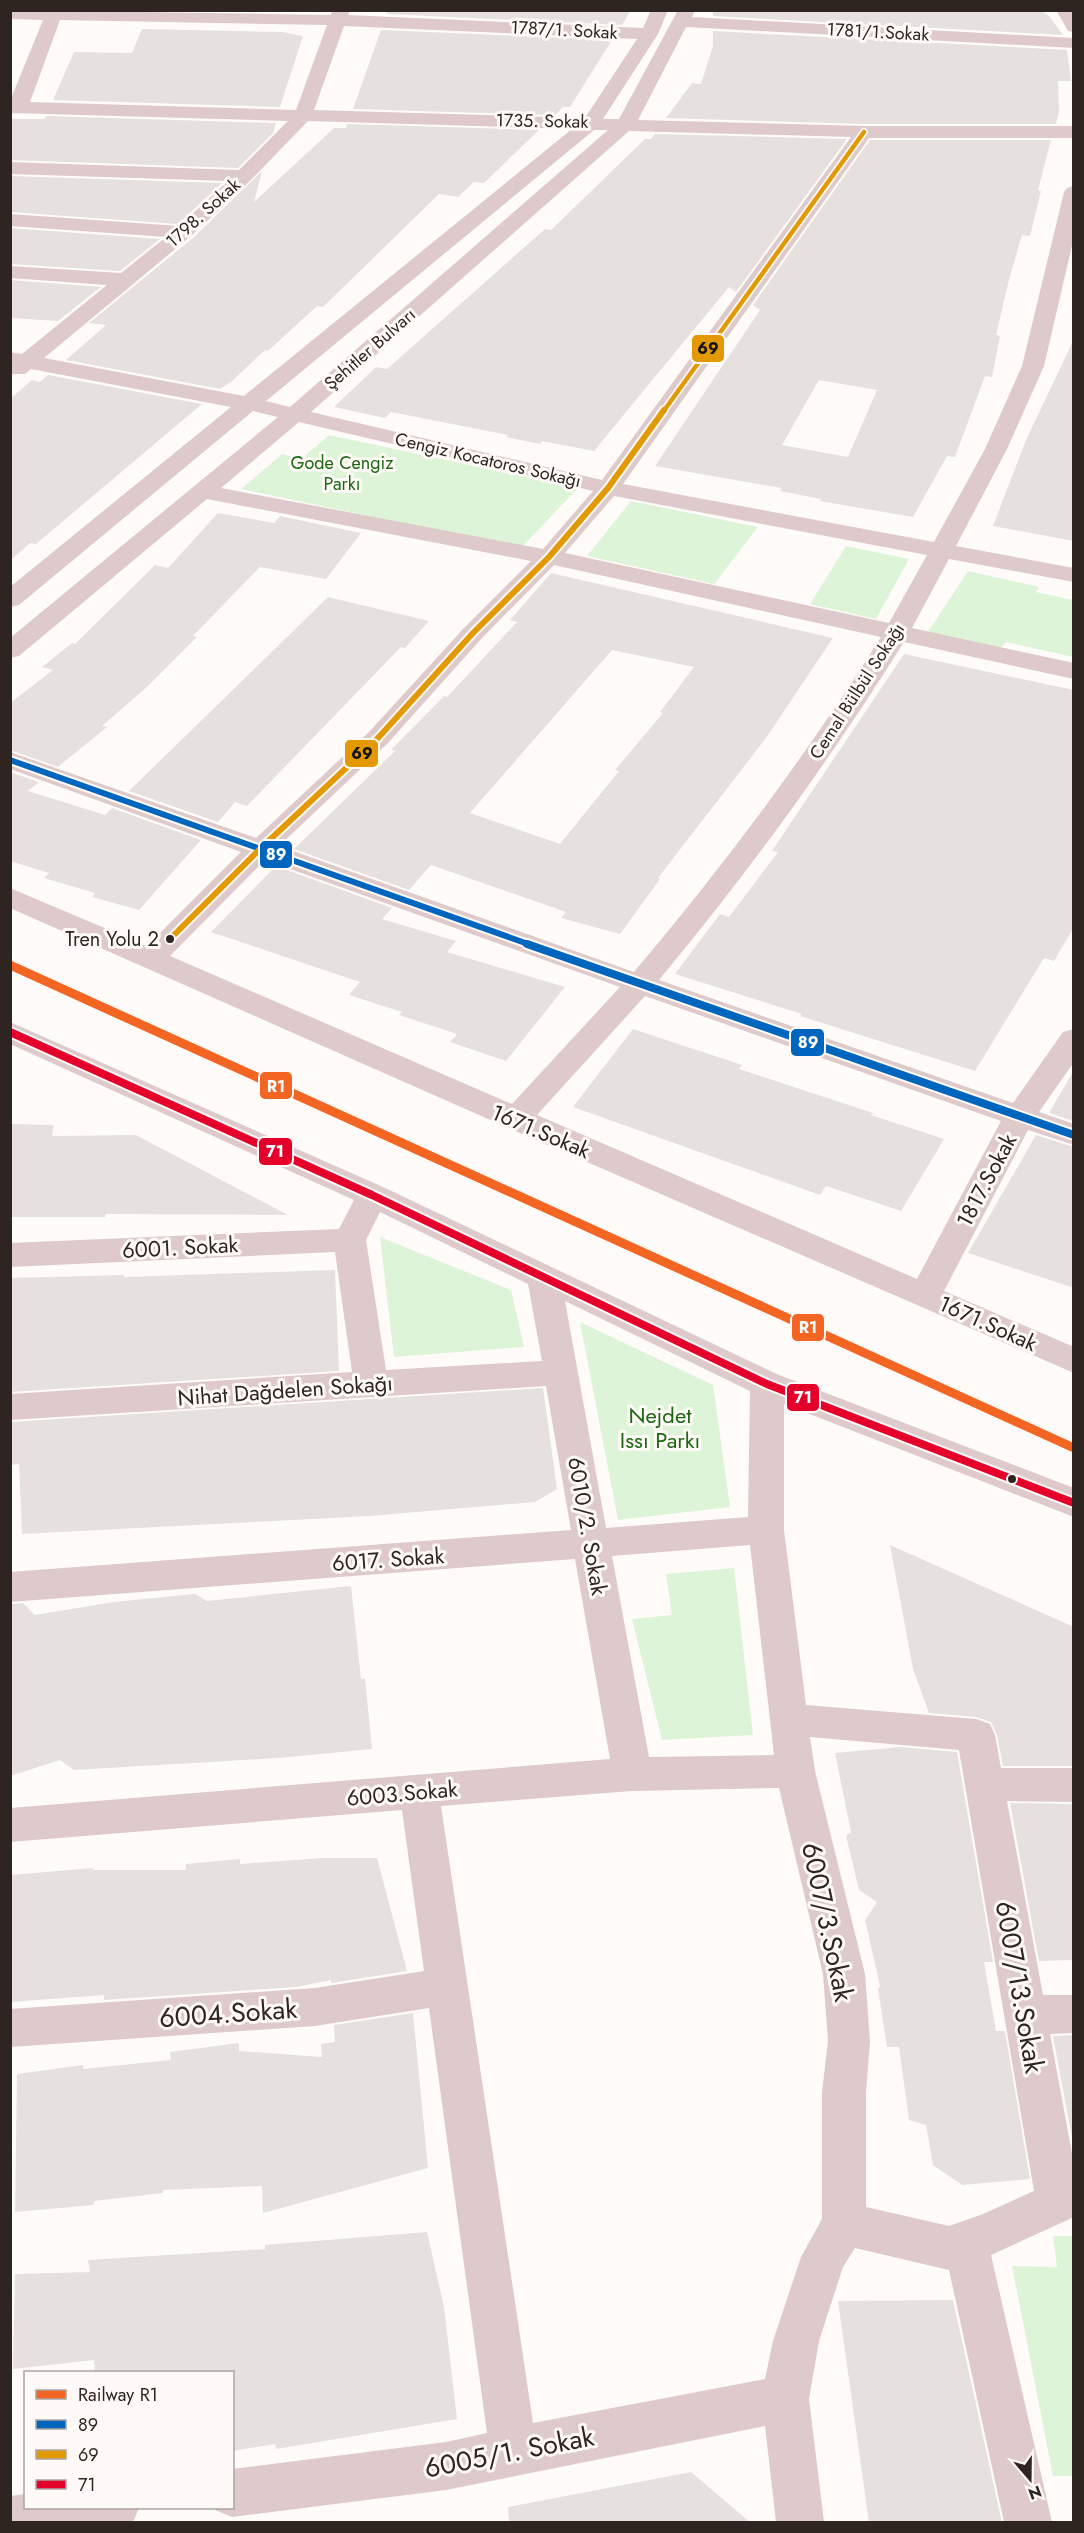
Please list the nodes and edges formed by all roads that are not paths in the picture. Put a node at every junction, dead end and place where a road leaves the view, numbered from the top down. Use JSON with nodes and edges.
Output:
{"nodes":[{"id":1,"x":660,"y":10,"type":"edge"},
{"id":2,"x":1064,"y":10,"type":"edge"},
{"id":3,"x":54,"y":13,"type":"edge"},
{"id":4,"x":10,"y":14,"type":"edge"},
{"id":5,"x":339,"y":15,"type":"edge"},
{"id":6,"x":685,"y":16,"type":"edge"},
{"id":7,"x":1074,"y":27,"type":"edge"},
{"id":8,"x":650,"y":34,"type":"junction"},
{"id":9,"x":1074,"y":43,"type":"edge"},
{"id":10,"x":15,"y":107,"type":"edge"},
{"id":11,"x":303,"y":116,"type":"junction"},
{"id":12,"x":592,"y":122,"type":"junction"},
{"id":13,"x":626,"y":124,"type":"junction"},
{"id":14,"x":864,"y":132,"type":"junction"},
{"id":15,"x":1074,"y":132,"type":"edge"},
{"id":16,"x":10,"y":168,"type":"edge"},
{"id":17,"x":244,"y":176,"type":"junction"},
{"id":18,"x":1074,"y":192,"type":"edge"},
{"id":19,"x":10,"y":220,"type":"edge"},
{"id":20,"x":1071,"y":221,"type":"edge"},
{"id":21,"x":183,"y":232,"type":"junction"},
{"id":22,"x":10,"y":272,"type":"edge"},
{"id":23,"x":126,"y":280,"type":"junction"},
{"id":24,"x":15,"y":365,"type":"edge"},
{"id":25,"x":250,"y":404,"type":"junction"},
{"id":26,"x":294,"y":415,"type":"junction"},
{"id":27,"x":608,"y":488,"type":"junction"},
{"id":28,"x":202,"y":491,"type":"junction"},
{"id":29,"x":944,"y":549,"type":"junction"},
{"id":30,"x":549,"y":557,"type":"junction"},
{"id":31,"x":1074,"y":575,"type":"edge"},
{"id":32,"x":10,"y":600,"type":"edge"},
{"id":33,"x":897,"y":632,"type":"junction"},
{"id":34,"x":10,"y":651,"type":"edge"},
{"id":35,"x":1074,"y":671,"type":"edge"},
{"id":36,"x":10,"y":760,"type":"edge"},
{"id":37,"x":259,"y":850,"type":"junction"},
{"id":38,"x":10,"y":897,"type":"edge"},
{"id":39,"x":150,"y":959,"type":"junction"},
{"id":40,"x":640,"y":984,"type":"junction"},
{"id":41,"x":10,"y":1032,"type":"edge"},
{"id":42,"x":1074,"y":1040,"type":"edge"},
{"id":43,"x":1019,"y":1117,"type":"junction"},
{"id":44,"x":515,"y":1119,"type":"junction"},
{"id":45,"x":1074,"y":1135,"type":"edge"},
{"id":46,"x":372,"y":1195,"type":"junction"},
{"id":47,"x":350,"y":1240,"type":"junction"},
{"id":48,"x":10,"y":1255,"type":"edge"},
{"id":49,"x":544,"y":1278,"type":"junction"},
{"id":50,"x":925,"y":1296,"type":"junction"},
{"id":51,"x":1074,"y":1361,"type":"edge"},
{"id":52,"x":560,"y":1372,"type":"junction"},
{"id":53,"x":767,"y":1384,"type":"junction"},
{"id":54,"x":371,"y":1385,"type":"junction"},
{"id":55,"x":10,"y":1407,"type":"edge"},
{"id":56,"x":1074,"y":1503,"type":"edge"},
{"id":57,"x":766,"y":1530,"type":"junction"},
{"id":58,"x":591,"y":1543,"type":"junction"},
{"id":59,"x":10,"y":1587,"type":"edge"},
{"id":60,"x":788,"y":1719,"type":"junction"},
{"id":61,"x":795,"y":1771,"type":"junction"},
{"id":62,"x":632,"y":1774,"type":"junction"},
{"id":63,"x":984,"y":1784,"type":"junction"},
{"id":64,"x":1074,"y":1785,"type":"edge"},
{"id":65,"x":419,"y":1791,"type":"junction"},
{"id":66,"x":10,"y":1825,"type":"edge"},
{"id":67,"x":445,"y":1987,"type":"junction"},
{"id":68,"x":1074,"y":2014,"type":"edge"},
{"id":69,"x":1025,"y":2015,"type":"junction"},
{"id":70,"x":10,"y":2028,"type":"edge"},
{"id":71,"x":844,"y":2224,"type":"junction"},
{"id":72,"x":966,"y":2243,"type":"junction"},
{"id":73,"x":784,"y":2399,"type":"junction"},
{"id":74,"x":513,"y":2451,"type":"junction"},
{"id":75,"x":234,"y":2493,"type":"edge"},
{"id":76,"x":106,"y":2509,"type":"edge"},
{"id":77,"x":10,"y":2520,"type":"edge"},
{"id":78,"x":800,"y":2523,"type":"edge"},
{"id":79,"x":1028,"y":2523,"type":"edge"}],
"edges":[{"from":1,"to":8,"type":"street","name":"Şehitler Bulvarı"},
{"from":2,"to":7,"type":"street"},
{"from":3,"to":4,"type":"street","name":"1787/1. Sokak"},
{"from":3,"to":5,"type":"street","name":"1787/1. Sokak"},
{"from":3,"to":10,"type":"street"},
{"from":5,"to":8,"type":"street","name":"1787/1. Sokak"},
{"from":5,"to":11,"type":"street","name":"1798. Sokak"},
{"from":6,"to":9,"type":"street","name":"1781/1.Sokak"},
{"from":6,"to":13,"type":"street","name":"Şehitler Bulvarı"},
{"from":8,"to":12,"type":"street","name":"Şehitler Bulvarı"},
{"from":10,"to":11,"type":"street","name":"1735. Sokak"},
{"from":11,"to":12,"type":"street","name":"1735. Sokak"},
{"from":11,"to":17,"type":"street","name":"1798. Sokak"},
{"from":12,"to":13,"type":"street","name":"1735. Sokak"},
{"from":12,"to":25,"type":"street","name":"Şehitler Bulvarı"},
{"from":13,"to":14,"type":"street","name":"1735. Sokak"},
{"from":13,"to":26,"type":"street","name":"Şehitler Bulvarı"},
{"from":14,"to":15,"type":"street","name":"1735. Sokak"},
{"from":14,"to":27,"type":"street"},
{"from":16,"to":17,"type":"street"},
{"from":17,"to":21,"type":"street","name":"1798. Sokak"},
{"from":18,"to":20,"type":"street","name":"Cemal Bülbül Sokağı"},
{"from":19,"to":21,"type":"street"},
{"from":20,"to":29,"type":"street","name":"Cemal Bülbül Sokağı"},
{"from":21,"to":23,"type":"street","name":"1798. Sokak"},
{"from":22,"to":23,"type":"street"},
{"from":23,"to":24,"type":"street","name":"1798. Sokak"},
{"from":24,"to":25,"type":"street","name":"Cengiz Kocatoros Sokağı"},
{"from":25,"to":26,"type":"street","name":"Cengiz Kocatoros Sokağı"},
{"from":25,"to":32,"type":"street","name":"Şehitler Bulvarı"},
{"from":26,"to":27,"type":"street","name":"Cengiz Kocatoros Sokağı"},
{"from":26,"to":28,"type":"street","name":"Şehitler Bulvarı"},
{"from":27,"to":29,"type":"street","name":"Cengiz Kocatoros Sokağı"},
{"from":27,"to":30,"type":"street"},
{"from":28,"to":30,"type":"street"},
{"from":28,"to":34,"type":"street","name":"Şehitler Bulvarı"},
{"from":29,"to":31,"type":"street","name":"Cengiz Kocatoros Sokağı"},
{"from":29,"to":33,"type":"street","name":"Cemal Bülbül Sokağı"},
{"from":30,"to":33,"type":"street"},
{"from":30,"to":37,"type":"street"},
{"from":33,"to":35,"type":"street"},
{"from":33,"to":40,"type":"street","name":"Cemal Bülbül Sokağı"},
{"from":36,"to":37,"type":"street"},
{"from":37,"to":39,"type":"street"},
{"from":37,"to":40,"type":"street"},
{"from":38,"to":39,"type":"street","name":"1671.Sokak"},
{"from":39,"to":44,"type":"street","name":"1671.Sokak"},
{"from":40,"to":43,"type":"street"},
{"from":40,"to":44,"type":"street","name":"Cemal Bülbül Sokağı"},
{"from":41,"to":46,"type":"street"},
{"from":42,"to":43,"type":"street","name":"1817.Sokak"},
{"from":43,"to":45,"type":"street"},
{"from":43,"to":50,"type":"street","name":"1817.Sokak"},
{"from":44,"to":50,"type":"street","name":"1671.Sokak"},
{"from":46,"to":47,"type":"street"},
{"from":46,"to":49,"type":"street"},
{"from":47,"to":48,"type":"street","name":"6001. Sokak"},
{"from":47,"to":54,"type":"street"},
{"from":49,"to":52,"type":"street","name":"6010/2. Sokak"},
{"from":49,"to":53,"type":"street"},
{"from":50,"to":51,"type":"street","name":"1671.Sokak"},
{"from":52,"to":54,"type":"street","name":"Nihat Dağdelen Sokağı"},
{"from":52,"to":58,"type":"street","name":"6010/2. Sokak"},
{"from":53,"to":56,"type":"street"},
{"from":53,"to":57,"type":"street","name":"6007/3.Sokak"},
{"from":54,"to":55,"type":"street","name":"Nihat Dağdelen Sokağı"},
{"from":57,"to":58,"type":"street","name":"6017. Sokak"},
{"from":57,"to":60,"type":"street","name":"6007/3.Sokak"},
{"from":58,"to":59,"type":"street","name":"6017. Sokak"},
{"from":58,"to":62,"type":"street","name":"6010/2. Sokak"},
{"from":60,"to":61,"type":"street","name":"6007/3.Sokak"},
{"from":60,"to":63,"type":"street","name":"6007/13.Sokak"},
{"from":61,"to":62,"type":"street","name":"6003.Sokak"},
{"from":61,"to":71,"type":"street","name":"6007/3.Sokak"},
{"from":62,"to":65,"type":"street","name":"6003.Sokak"},
{"from":63,"to":64,"type":"street"},
{"from":63,"to":69,"type":"street","name":"6007/13.Sokak"},
{"from":65,"to":66,"type":"street","name":"6003.Sokak"},
{"from":65,"to":67,"type":"street"},
{"from":67,"to":70,"type":"street","name":"6004.Sokak"},
{"from":67,"to":74,"type":"street"},
{"from":68,"to":69,"type":"street"},
{"from":69,"to":72,"type":"street","name":"6007/13.Sokak"},
{"from":71,"to":72,"type":"street","name":"6007/13.Sokak"},
{"from":71,"to":73,"type":"street"},
{"from":72,"to":79,"type":"street"},
{"from":73,"to":74,"type":"street","name":"6005/1. Sokak"},
{"from":73,"to":78,"type":"street"},
{"from":74,"to":75,"type":"street","name":"6005/1. Sokak"},
{"from":76,"to":77,"type":"street"}]}
